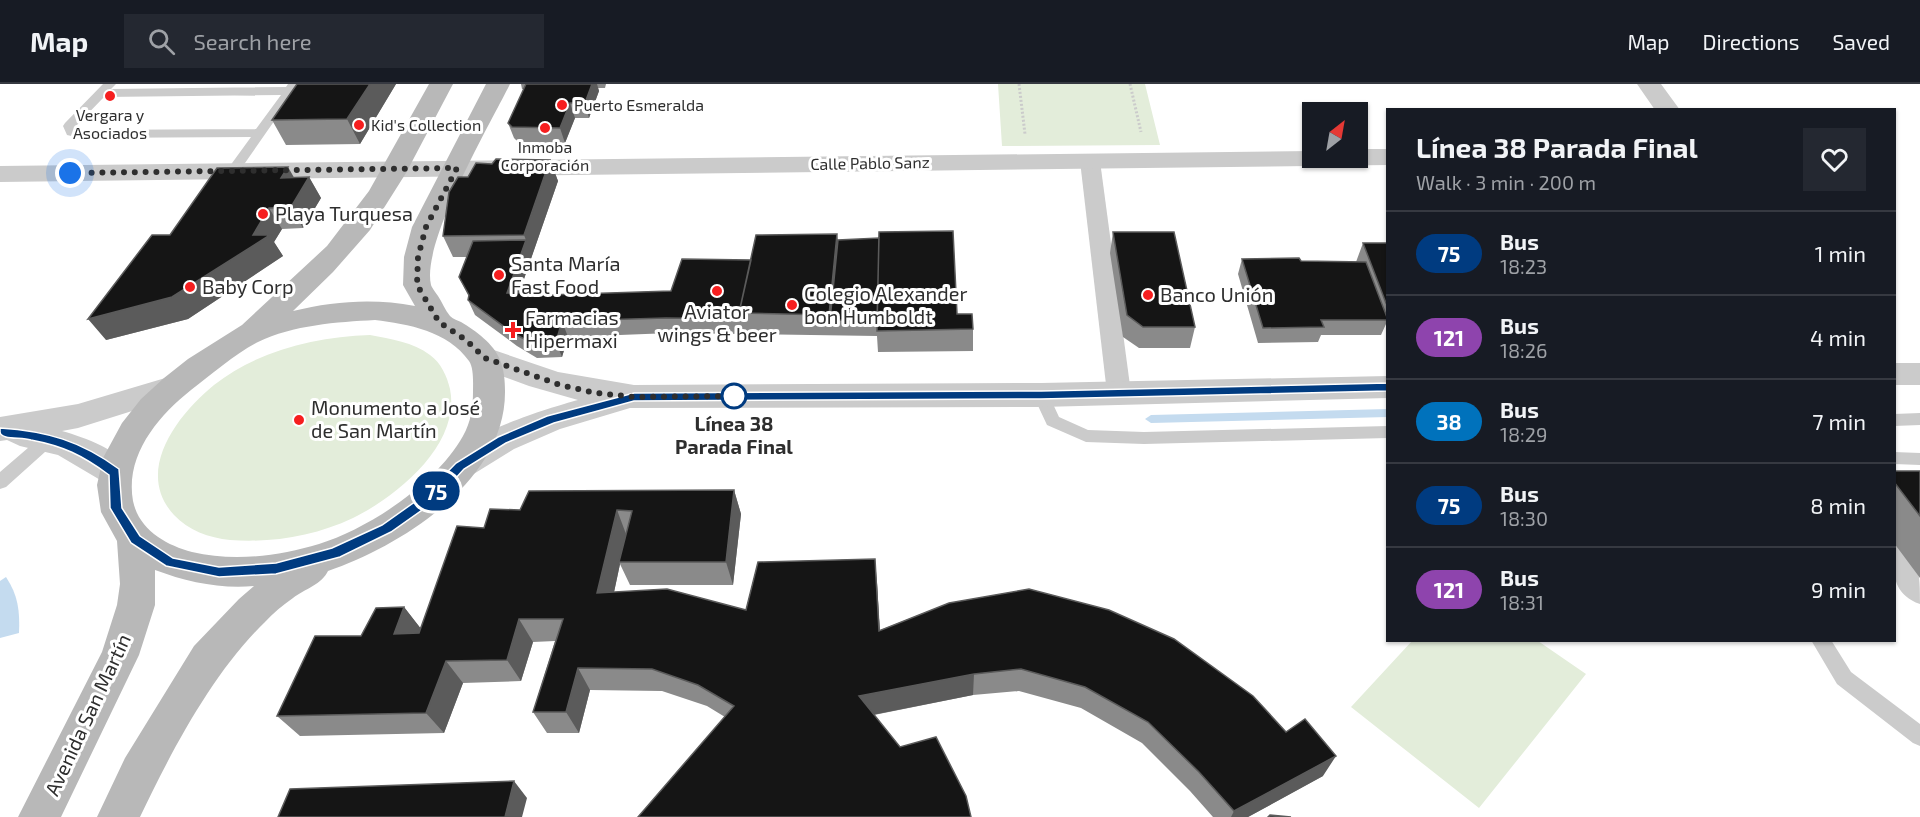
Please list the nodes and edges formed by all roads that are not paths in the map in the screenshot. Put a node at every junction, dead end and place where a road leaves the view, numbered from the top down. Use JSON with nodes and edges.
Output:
{"nodes":[{"id":1,"x":441,"y":84,"type":"edge"},
{"id":2,"x":498,"y":84,"type":"edge"},
{"id":3,"x":1649,"y":84,"type":"edge"},
{"id":4,"x":106,"y":88,"type":"edge"},
{"id":5,"x":291,"y":88,"type":"edge"},
{"id":6,"x":1667,"y":108,"type":"edge"},
{"id":7,"x":260,"y":133,"type":"junction"},
{"id":8,"x":1368,"y":157,"type":"edge"},
{"id":9,"x":1386,"y":157,"type":"edge"},
{"id":10,"x":1302,"y":159,"type":"edge"},
{"id":11,"x":1090,"y":161,"type":"junction"},
{"id":12,"x":457,"y":168,"type":"junction"},
{"id":13,"x":233,"y":170,"type":"junction"},
{"id":14,"x":394,"y":170,"type":"junction"},
{"id":15,"x":0,"y":174,"type":"edge"},
{"id":16,"x":439,"y":322,"type":"junction"},
{"id":17,"x":249,"y":334,"type":"junction"},
{"id":18,"x":485,"y":358,"type":"junction"},
{"id":19,"x":1896,"y":374,"type":"edge"},
{"id":20,"x":1920,"y":374,"type":"edge"},
{"id":21,"x":172,"y":387,"type":"junction"},
{"id":22,"x":1386,"y":387,"type":"edge"},
{"id":23,"x":1119,"y":393,"type":"junction"},
{"id":24,"x":1041,"y":395,"type":"junction"},
{"id":25,"x":634,"y":397,"type":"junction"},
{"id":26,"x":1920,"y":419,"type":"edge"},
{"id":27,"x":1896,"y":420,"type":"edge"},
{"id":28,"x":0,"y":430,"type":"edge"},
{"id":29,"x":1386,"y":432,"type":"edge"},
{"id":30,"x":50,"y":440,"type":"junction"},
{"id":31,"x":1896,"y":458,"type":"edge"},
{"id":32,"x":1920,"y":459,"type":"edge"},
{"id":33,"x":460,"y":466,"type":"junction"},
{"id":34,"x":114,"y":472,"type":"junction"},
{"id":35,"x":0,"y":482,"type":"edge"},
{"id":36,"x":135,"y":540,"type":"junction"},
{"id":37,"x":335,"y":553,"type":"junction"},
{"id":38,"x":1896,"y":556,"type":"edge"},
{"id":39,"x":1920,"y":588,"type":"edge"},
{"id":40,"x":1821,"y":642,"type":"edge"},
{"id":41,"x":1920,"y":736,"type":"edge"},
{"id":42,"x":39,"y":817,"type":"edge"},
{"id":43,"x":118,"y":817,"type":"edge"}],
"edges":[{"from":1,"to":14,"type":"main road"},
{"from":2,"to":12,"type":"main road"},
{"from":3,"to":6,"type":"street"},
{"from":4,"to":5,"type":"lane"},
{"from":4,"to":7,"type":"lane"},
{"from":5,"to":7,"type":"lane"},
{"from":7,"to":13,"type":"lane"},
{"from":8,"to":9,"type":"street"},
{"from":10,"to":11,"type":"street","name":"Calle Pablo Sanz"},
{"from":11,"to":12,"type":"street","name":"Calle Pablo Sanz"},
{"from":11,"to":23,"type":"street"},
{"from":12,"to":14,"type":"street","name":"Calle Pablo Sanz"},
{"from":12,"to":16,"type":"main road"},
{"from":13,"to":14,"type":"street","name":"Calle Pablo Sanz"},
{"from":13,"to":15,"type":"street","name":"Calle Pablo Sanz"},
{"from":14,"to":17,"type":"main road"},
{"from":16,"to":17,"type":"main road"},
{"from":16,"to":18,"type":"main road"},
{"from":17,"to":21,"type":"main road"},
{"from":18,"to":25,"type":"street"},
{"from":18,"to":33,"type":"main road"},
{"from":19,"to":20,"type":"street"},
{"from":21,"to":28,"type":"street"},
{"from":21,"to":34,"type":"main road"},
{"from":22,"to":23,"type":"street"},
{"from":23,"to":24,"type":"street"},
{"from":24,"to":25,"type":"street"},
{"from":24,"to":29,"type":"lane"},
{"from":25,"to":33,"type":"street"},
{"from":26,"to":27,"type":"lane"},
{"from":28,"to":30,"type":"street"},
{"from":30,"to":34,"type":"street"},
{"from":30,"to":35,"type":"lane"},
{"from":31,"to":32,"type":"lane"},
{"from":33,"to":37,"type":"main road"},
{"from":34,"to":36,"type":"main road"},
{"from":36,"to":37,"type":"main road"},
{"from":36,"to":42,"type":"main road","name":"Avenida San Martín"},
{"from":37,"to":43,"type":"main road"},
{"from":38,"to":39,"type":"street"},
{"from":40,"to":41,"type":"lane"}]}
